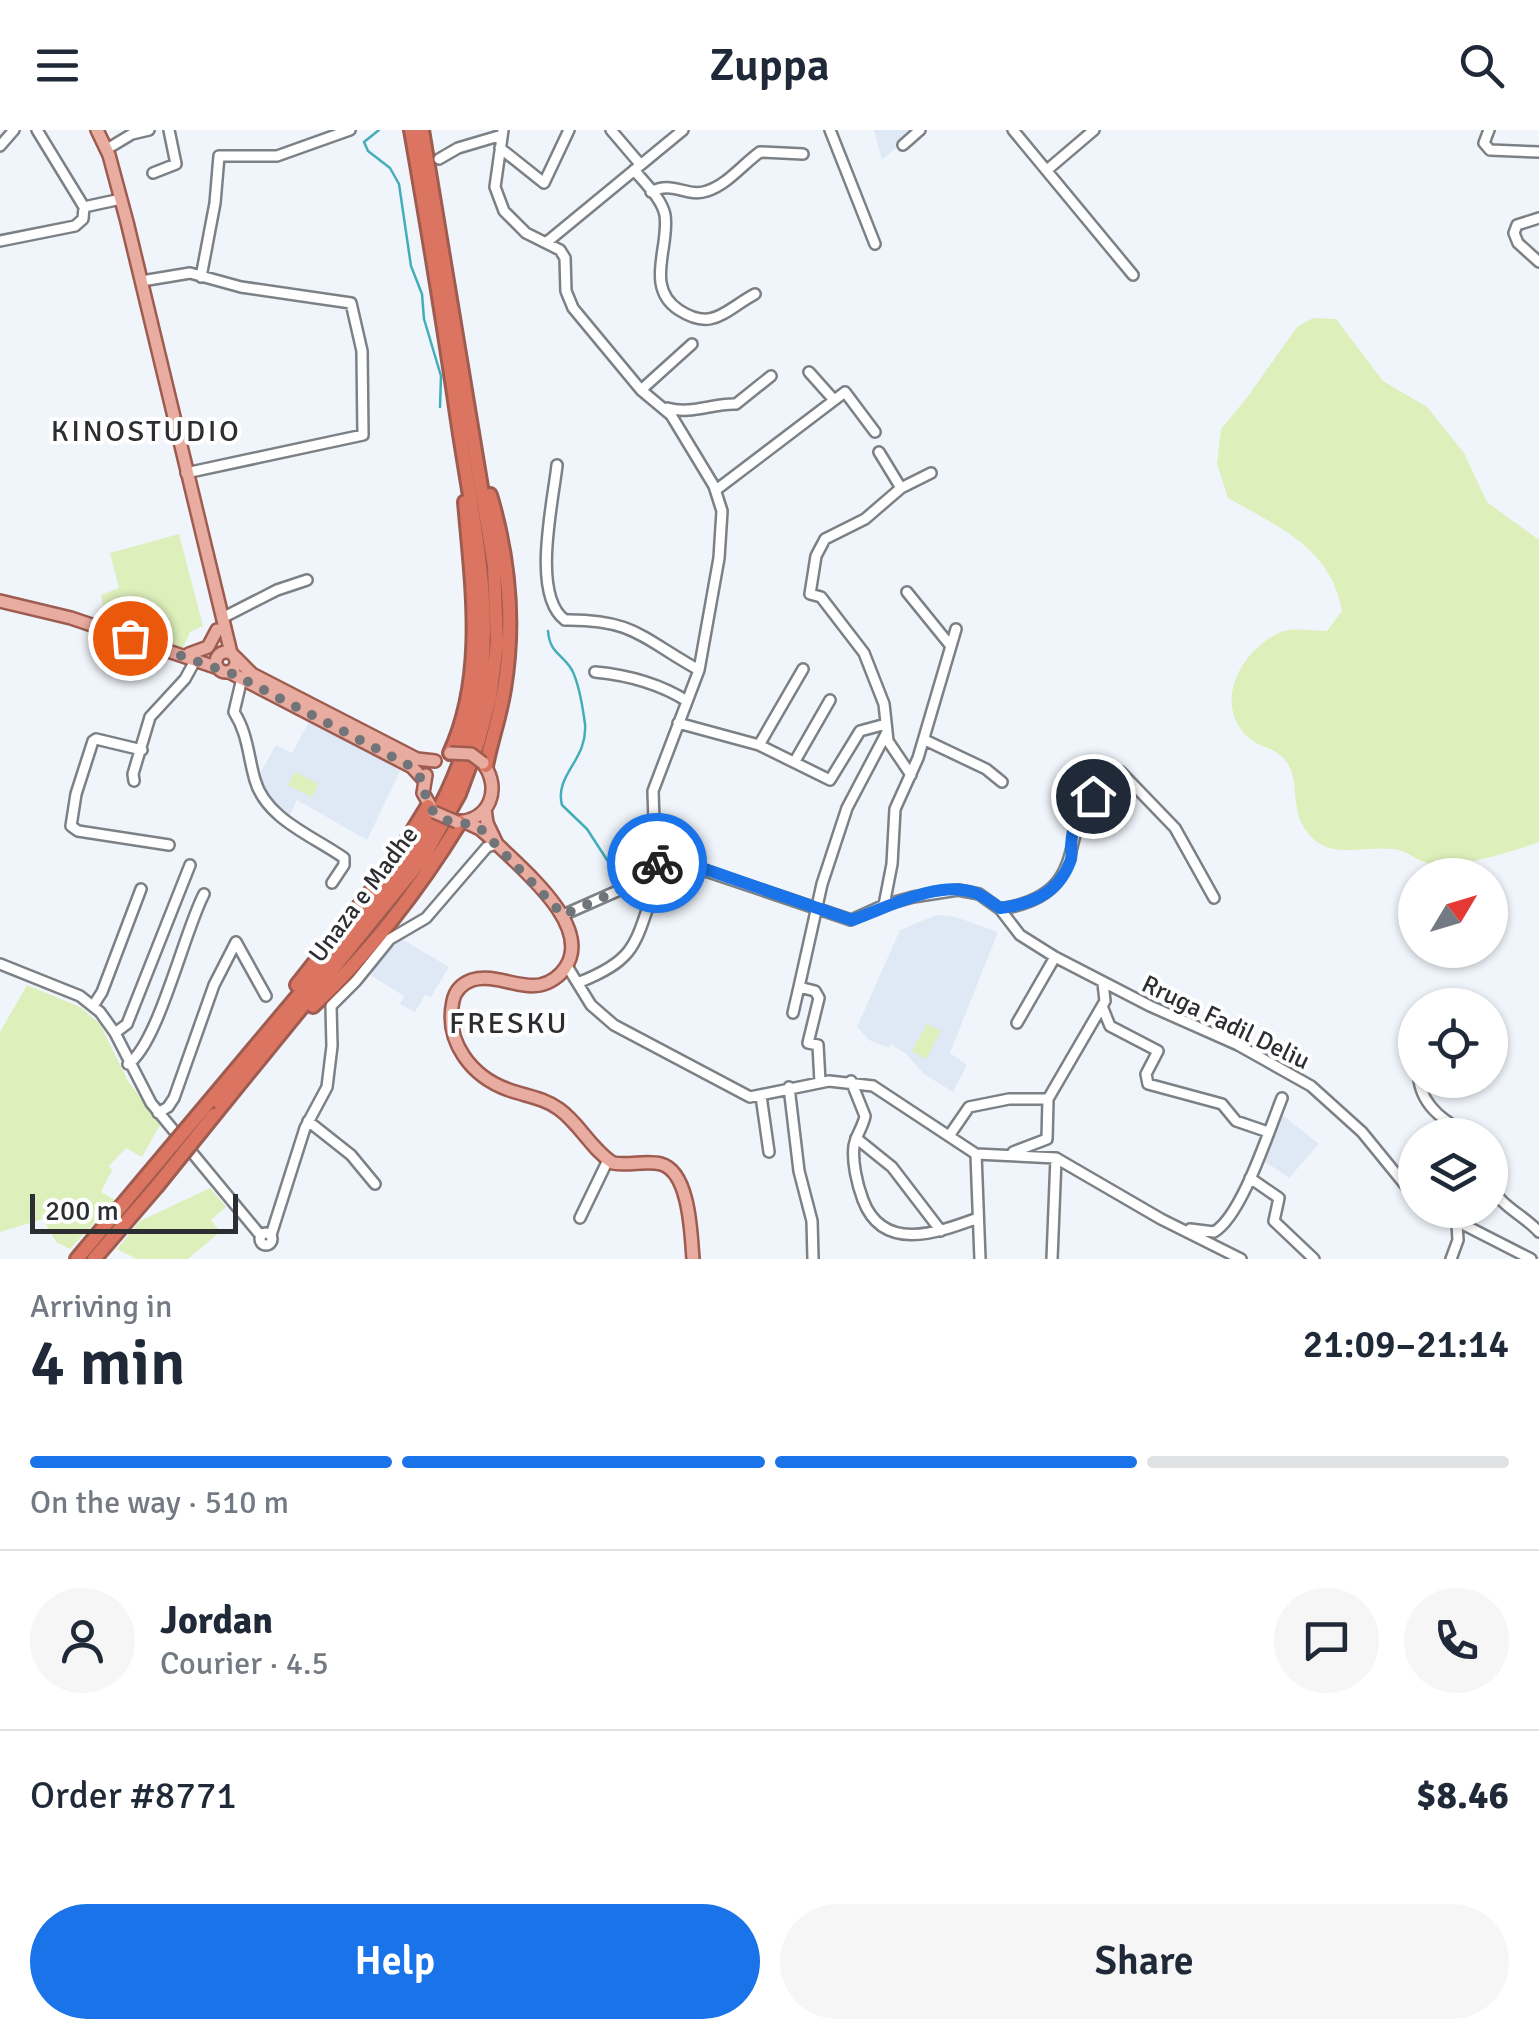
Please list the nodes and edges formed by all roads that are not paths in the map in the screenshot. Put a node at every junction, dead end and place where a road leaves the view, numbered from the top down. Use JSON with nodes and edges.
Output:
{"nodes":[{"id":1,"x":14,"y":130,"type":"edge"},
{"id":2,"x":53,"y":130,"type":"edge"},
{"id":3,"x":94,"y":130,"type":"edge"},
{"id":4,"x":149,"y":130,"type":"edge"},
{"id":5,"x":170,"y":130,"type":"edge"},
{"id":6,"x":350,"y":130,"type":"edge"},
{"id":7,"x":408,"y":130,"type":"edge"},
{"id":8,"x":425,"y":130,"type":"edge"},
{"id":9,"x":570,"y":130,"type":"edge"},
{"id":10,"x":611,"y":130,"type":"edge"},
{"id":11,"x":682,"y":130,"type":"edge"},
{"id":12,"x":830,"y":130,"type":"edge"},
{"id":13,"x":920,"y":130,"type":"edge"},
{"id":14,"x":1013,"y":130,"type":"edge"},
{"id":15,"x":1094,"y":130,"type":"edge"},
{"id":16,"x":1489,"y":130,"type":"edge"},
{"id":17,"x":132,"y":132,"type":"edge"},
{"id":18,"x":503,"y":132,"type":"edge"},
{"id":19,"x":40,"y":133,"type":"edge"},
{"id":20,"x":904,"y":145,"type":"dead end"},
{"id":21,"x":0,"y":146,"type":"edge"},
{"id":22,"x":500,"y":148,"type":"junction"},
{"id":23,"x":107,"y":149,"type":"junction"},
{"id":24,"x":1537,"y":150,"type":"edge"},
{"id":25,"x":803,"y":154,"type":"dead end"},
{"id":26,"x":439,"y":159,"type":"dead end"},
{"id":27,"x":637,"y":167,"type":"junction"},
{"id":28,"x":1047,"y":170,"type":"junction"},
{"id":29,"x":152,"y":173,"type":"dead end"},
{"id":30,"x":651,"y":192,"type":"junction"},
{"id":31,"x":119,"y":199,"type":"junction"},
{"id":32,"x":84,"y":207,"type":"junction"},
{"id":33,"x":1539,"y":218,"type":"edge"},
{"id":34,"x":0,"y":241,"type":"edge"},
{"id":35,"x":547,"y":242,"type":"junction"},
{"id":36,"x":875,"y":244,"type":"dead end"},
{"id":37,"x":436,"y":246,"type":"junction"},
{"id":38,"x":1539,"y":262,"type":"edge"},
{"id":39,"x":1133,"y":274,"type":"dead end"},
{"id":40,"x":201,"y":276,"type":"junction"},
{"id":41,"x":142,"y":281,"type":"junction"},
{"id":42,"x":755,"y":294,"type":"dead end"},
{"id":43,"x":692,"y":344,"type":"dead end"},
{"id":44,"x":810,"y":372,"type":"dead end"},
{"id":45,"x":771,"y":376,"type":"dead end"},
{"id":46,"x":641,"y":390,"type":"junction"},
{"id":47,"x":834,"y":400,"type":"junction"},
{"id":48,"x":664,"y":408,"type":"junction"},
{"id":49,"x":875,"y":432,"type":"dead end"},
{"id":50,"x":466,"y":434,"type":"junction"},
{"id":51,"x":879,"y":452,"type":"dead end"},
{"id":52,"x":556,"y":465,"type":"dead end"},
{"id":53,"x":186,"y":473,"type":"junction"},
{"id":54,"x":931,"y":473,"type":"dead end"},
{"id":55,"x":901,"y":488,"type":"junction"},
{"id":56,"x":716,"y":490,"type":"junction"},
{"id":57,"x":307,"y":580,"type":"dead end"},
{"id":58,"x":907,"y":592,"type":"dead end"},
{"id":59,"x":0,"y":602,"type":"edge"},
{"id":60,"x":228,"y":614,"type":"dead end"},
{"id":61,"x":956,"y":629,"type":"dead end"},
{"id":62,"x":216,"y":630,"type":"junction"},
{"id":63,"x":950,"y":645,"type":"junction"},
{"id":64,"x":183,"y":655,"type":"junction"},
{"id":65,"x":196,"y":659,"type":"junction"},
{"id":66,"x":225,"y":660,"type":"junction"},
{"id":67,"x":803,"y":669,"type":"dead end"},
{"id":68,"x":699,"y":670,"type":"junction"},
{"id":69,"x":596,"y":672,"type":"dead end"},
{"id":70,"x":242,"y":678,"type":"junction"},
{"id":71,"x":830,"y":700,"type":"dead end"},
{"id":72,"x":687,"y":701,"type":"junction"},
{"id":73,"x":678,"y":722,"type":"junction"},
{"id":74,"x":887,"y":728,"type":"junction"},
{"id":75,"x":924,"y":740,"type":"junction"},
{"id":76,"x":759,"y":746,"type":"junction"},
{"id":77,"x":142,"y":750,"type":"junction"},
{"id":78,"x":450,"y":753,"type":"junction"},
{"id":79,"x":435,"y":761,"type":"junction"},
{"id":80,"x":794,"y":762,"type":"junction"},
{"id":81,"x":485,"y":764,"type":"junction"},
{"id":82,"x":911,"y":775,"type":"junction"},
{"id":83,"x":424,"y":780,"type":"junction"},
{"id":84,"x":134,"y":781,"type":"dead end"},
{"id":85,"x":1002,"y":782,"type":"dead end"},
{"id":86,"x":428,"y":806,"type":"junction"},
{"id":87,"x":485,"y":810,"type":"junction"},
{"id":88,"x":461,"y":822,"type":"junction"},
{"id":89,"x":170,"y":845,"type":"dead end"},
{"id":90,"x":499,"y":847,"type":"junction"},
{"id":91,"x":670,"y":859,"type":"junction"},
{"id":92,"x":190,"y":865,"type":"dead end"},
{"id":93,"x":640,"y":876,"type":"junction"},
{"id":94,"x":332,"y":883,"type":"dead end"},
{"id":95,"x":142,"y":890,"type":"dead end"},
{"id":96,"x":204,"y":894,"type":"dead end"},
{"id":97,"x":1214,"y":898,"type":"dead end"},
{"id":98,"x":884,"y":905,"type":"junction"},
{"id":99,"x":816,"y":908,"type":"junction"},
{"id":100,"x":1000,"y":908,"type":"junction"},
{"id":101,"x":563,"y":915,"type":"junction"},
{"id":102,"x":1055,"y":958,"type":"junction"},
{"id":103,"x":0,"y":964,"type":"edge"},
{"id":104,"x":567,"y":966,"type":"junction"},
{"id":105,"x":580,"y":982,"type":"junction"},
{"id":106,"x":1103,"y":983,"type":"junction"},
{"id":107,"x":800,"y":987,"type":"junction"},
{"id":108,"x":266,"y":996,"type":"dead end"},
{"id":109,"x":93,"y":1006,"type":"junction"},
{"id":110,"x":1102,"y":1006,"type":"junction"},
{"id":111,"x":793,"y":1013,"type":"dead end"},
{"id":112,"x":1017,"y":1022,"type":"dead end"},
{"id":113,"x":115,"y":1033,"type":"junction"},
{"id":114,"x":275,"y":1042,"type":"junction"},
{"id":115,"x":252,"y":1051,"type":"junction"},
{"id":116,"x":128,"y":1064,"type":"junction"},
{"id":117,"x":851,"y":1081,"type":"junction"},
{"id":118,"x":820,"y":1082,"type":"junction"},
{"id":119,"x":789,"y":1088,"type":"junction"},
{"id":120,"x":762,"y":1096,"type":"junction"},
{"id":121,"x":1282,"y":1098,"type":"dead end"},
{"id":122,"x":1425,"y":1098,"type":"edge"},
{"id":123,"x":1048,"y":1099,"type":"junction"},
{"id":124,"x":212,"y":1108,"type":"junction"},
{"id":125,"x":158,"y":1112,"type":"junction"},
{"id":126,"x":1443,"y":1118,"type":"edge"},
{"id":127,"x":308,"y":1120,"type":"junction"},
{"id":128,"x":1268,"y":1132,"type":"junction"},
{"id":129,"x":948,"y":1136,"type":"junction"},
{"id":130,"x":856,"y":1138,"type":"junction"},
{"id":131,"x":186,"y":1149,"type":"junction"},
{"id":132,"x":770,"y":1152,"type":"dead end"},
{"id":133,"x":976,"y":1154,"type":"junction"},
{"id":134,"x":1005,"y":1154,"type":"junction"},
{"id":135,"x":1056,"y":1158,"type":"junction"},
{"id":136,"x":608,"y":1160,"type":"junction"},
{"id":137,"x":1398,"y":1176,"type":"edge"},
{"id":138,"x":1250,"y":1178,"type":"junction"},
{"id":139,"x":150,"y":1182,"type":"junction"},
{"id":140,"x":376,"y":1184,"type":"dead end"},
{"id":141,"x":1508,"y":1205,"type":"edge"},
{"id":142,"x":580,"y":1218,"type":"dead end"},
{"id":143,"x":978,"y":1218,"type":"junction"},
{"id":144,"x":1178,"y":1227,"type":"junction"},
{"id":145,"x":1456,"y":1228,"type":"edge"},
{"id":146,"x":1467,"y":1228,"type":"edge"},
{"id":147,"x":941,"y":1231,"type":"junction"},
{"id":148,"x":1539,"y":1232,"type":"edge"},
{"id":149,"x":267,"y":1238,"type":"junction"},
{"id":150,"x":813,"y":1258,"type":"edge"},
{"id":151,"x":77,"y":1259,"type":"edge"},
{"id":152,"x":94,"y":1259,"type":"edge"},
{"id":153,"x":265,"y":1259,"type":"edge"},
{"id":154,"x":693,"y":1259,"type":"edge"},
{"id":155,"x":980,"y":1259,"type":"edge"},
{"id":156,"x":1052,"y":1259,"type":"edge"},
{"id":157,"x":1241,"y":1259,"type":"edge"},
{"id":158,"x":1314,"y":1259,"type":"edge"},
{"id":159,"x":1451,"y":1259,"type":"edge"},
{"id":160,"x":1531,"y":1259,"type":"edge"}],
"edges":[{"from":1,"to":21,"type":"street"},
{"from":2,"to":19,"type":"street"},
{"from":3,"to":23,"type":"main road"},
{"from":3,"to":31,"type":"main road"},
{"from":4,"to":17,"type":"street"},
{"from":5,"to":29,"type":"street"},
{"from":6,"to":40,"type":"street"},
{"from":7,"to":37,"type":"highway","name":"Unaza e Madhe"},
{"from":8,"to":37,"type":"highway","name":"Unaza e Madhe"},
{"from":9,"to":22,"type":"street"},
{"from":10,"to":27,"type":"street"},
{"from":11,"to":27,"type":"street"},
{"from":12,"to":36,"type":"street"},
{"from":13,"to":20,"type":"street"},
{"from":14,"to":28,"type":"street"},
{"from":15,"to":28,"type":"street"},
{"from":16,"to":24,"type":"street"},
{"from":17,"to":23,"type":"street"},
{"from":18,"to":22,"type":"street"},
{"from":18,"to":26,"type":"street"},
{"from":19,"to":32,"type":"street"},
{"from":22,"to":35,"type":"street"},
{"from":23,"to":31,"type":"main road"},
{"from":25,"to":30,"type":"street"},
{"from":27,"to":30,"type":"street"},
{"from":27,"to":35,"type":"street"},
{"from":28,"to":39,"type":"street"},
{"from":30,"to":42,"type":"street"},
{"from":31,"to":32,"type":"street"},
{"from":31,"to":41,"type":"main road"},
{"from":31,"to":62,"type":"main road"},
{"from":32,"to":34,"type":"street"},
{"from":33,"to":38,"type":"street"},
{"from":35,"to":46,"type":"street"},
{"from":37,"to":50,"type":"highway","name":"Unaza e Madhe"},
{"from":40,"to":41,"type":"street"},
{"from":40,"to":53,"type":"street"},
{"from":41,"to":53,"type":"main road"},
{"from":43,"to":46,"type":"street"},
{"from":44,"to":47,"type":"street"},
{"from":45,"to":48,"type":"street"},
{"from":46,"to":48,"type":"street"},
{"from":47,"to":49,"type":"street"},
{"from":47,"to":56,"type":"street"},
{"from":48,"to":56,"type":"street"},
{"from":50,"to":78,"type":"highway"},
{"from":50,"to":81,"type":"highway"},
{"from":50,"to":114,"type":"highway","name":"Unaza e Madhe"},
{"from":50,"to":115,"type":"highway","name":"Unaza e Madhe"},
{"from":51,"to":55,"type":"street"},
{"from":52,"to":68,"type":"street"},
{"from":53,"to":66,"type":"main road"},
{"from":54,"to":55,"type":"street"},
{"from":55,"to":74,"type":"street"},
{"from":56,"to":68,"type":"street"},
{"from":57,"to":60,"type":"street"},
{"from":58,"to":63,"type":"street"},
{"from":59,"to":64,"type":"main road"},
{"from":61,"to":63,"type":"street"},
{"from":62,"to":64,"type":"main road"},
{"from":62,"to":66,"type":"main road"},
{"from":63,"to":75,"type":"street"},
{"from":64,"to":65,"type":"main road"},
{"from":65,"to":66,"type":"main road"},
{"from":65,"to":77,"type":"street"},
{"from":66,"to":70,"type":"main road"},
{"from":66,"to":79,"type":"main road"},
{"from":67,"to":76,"type":"street"},
{"from":68,"to":72,"type":"street"},
{"from":69,"to":72,"type":"street"},
{"from":70,"to":83,"type":"main road"},
{"from":70,"to":94,"type":"street"},
{"from":71,"to":80,"type":"street"},
{"from":72,"to":73,"type":"street"},
{"from":73,"to":76,"type":"street"},
{"from":73,"to":91,"type":"street"},
{"from":74,"to":80,"type":"street"},
{"from":74,"to":82,"type":"street"},
{"from":74,"to":99,"type":"street"},
{"from":75,"to":82,"type":"street"},
{"from":75,"to":85,"type":"street"},
{"from":76,"to":80,"type":"street"},
{"from":77,"to":84,"type":"street"},
{"from":77,"to":89,"type":"street"},
{"from":78,"to":79,"type":"main road"},
{"from":78,"to":81,"type":"main road","bridge":true},
{"from":79,"to":83,"type":"main road"},
{"from":81,"to":87,"type":"main road"},
{"from":82,"to":98,"type":"street"},
{"from":83,"to":86,"type":"main road"},
{"from":86,"to":88,"type":"main road","bridge":true},
{"from":86,"to":115,"type":"highway"},
{"from":87,"to":88,"type":"main road"},
{"from":87,"to":90,"type":"main road"},
{"from":88,"to":90,"type":"main road"},
{"from":88,"to":114,"type":"highway"},
{"from":90,"to":101,"type":"main road"},
{"from":90,"to":127,"type":"street"},
{"from":91,"to":93,"type":"street"},
{"from":91,"to":99,"type":"street"},
{"from":92,"to":113,"type":"street"},
{"from":93,"to":101,"type":"street"},
{"from":93,"to":105,"type":"street"},
{"from":95,"to":109,"type":"street"},
{"from":96,"to":116,"type":"street"},
{"from":97,"to":100,"type":"street"},
{"from":98,"to":99,"type":"street"},
{"from":98,"to":100,"type":"street"},
{"from":99,"to":107,"type":"street"},
{"from":100,"to":102,"type":"street","name":"Rruga Fadil Deliu"},
{"from":101,"to":104,"type":"main road"},
{"from":102,"to":106,"type":"street","name":"Rruga Fadil Deliu"},
{"from":102,"to":112,"type":"street"},
{"from":103,"to":109,"type":"street"},
{"from":104,"to":105,"type":"street"},
{"from":104,"to":136,"type":"main road"},
{"from":105,"to":120,"type":"street"},
{"from":106,"to":110,"type":"street"},
{"from":106,"to":137,"type":"street","name":"Rruga Fadil Deliu"},
{"from":107,"to":111,"type":"street"},
{"from":107,"to":118,"type":"street"},
{"from":108,"to":125,"type":"street"},
{"from":109,"to":113,"type":"street"},
{"from":110,"to":123,"type":"street"},
{"from":110,"to":128,"type":"street"},
{"from":113,"to":116,"type":"street"},
{"from":114,"to":124,"type":"highway","name":"Unaza e Madhe"},
{"from":115,"to":124,"type":"highway"},
{"from":116,"to":125,"type":"street"},
{"from":117,"to":118,"type":"street"},
{"from":117,"to":129,"type":"street"},
{"from":117,"to":130,"type":"street"},
{"from":118,"to":119,"type":"street"},
{"from":119,"to":120,"type":"street"},
{"from":119,"to":150,"type":"street"},
{"from":120,"to":132,"type":"street"},
{"from":121,"to":128,"type":"street"},
{"from":122,"to":126,"type":"street"},
{"from":123,"to":129,"type":"street"},
{"from":123,"to":134,"type":"street"},
{"from":124,"to":131,"type":"highway","name":"Unaza e Madhe","bridge":true},
{"from":124,"to":139,"type":"highway","name":"Unaza e Madhe","bridge":true},
{"from":125,"to":131,"type":"street"},
{"from":127,"to":140,"type":"street"},
{"from":127,"to":149,"type":"street"},
{"from":128,"to":138,"type":"street"},
{"from":129,"to":133,"type":"street"},
{"from":130,"to":147,"type":"street"},
{"from":130,"to":147,"type":"street"},
{"from":131,"to":139,"type":"highway","name":"Unaza e Madhe","bridge":true},
{"from":131,"to":149,"type":"street"},
{"from":133,"to":134,"type":"street"},
{"from":133,"to":143,"type":"street"},
{"from":134,"to":135,"type":"street"},
{"from":135,"to":144,"type":"street"},
{"from":135,"to":156,"type":"street"},
{"from":136,"to":142,"type":"street"},
{"from":136,"to":154,"type":"main road"},
{"from":138,"to":144,"type":"street"},
{"from":138,"to":158,"type":"street"},
{"from":139,"to":151,"type":"highway","name":"Unaza e Madhe"},
{"from":139,"to":152,"type":"highway","name":"Unaza e Madhe"},
{"from":141,"to":148,"type":"street"},
{"from":143,"to":147,"type":"street"},
{"from":143,"to":155,"type":"street"},
{"from":144,"to":157,"type":"street"},
{"from":145,"to":159,"type":"street"},
{"from":146,"to":160,"type":"street"},
{"from":149,"to":153,"type":"street"}]}
